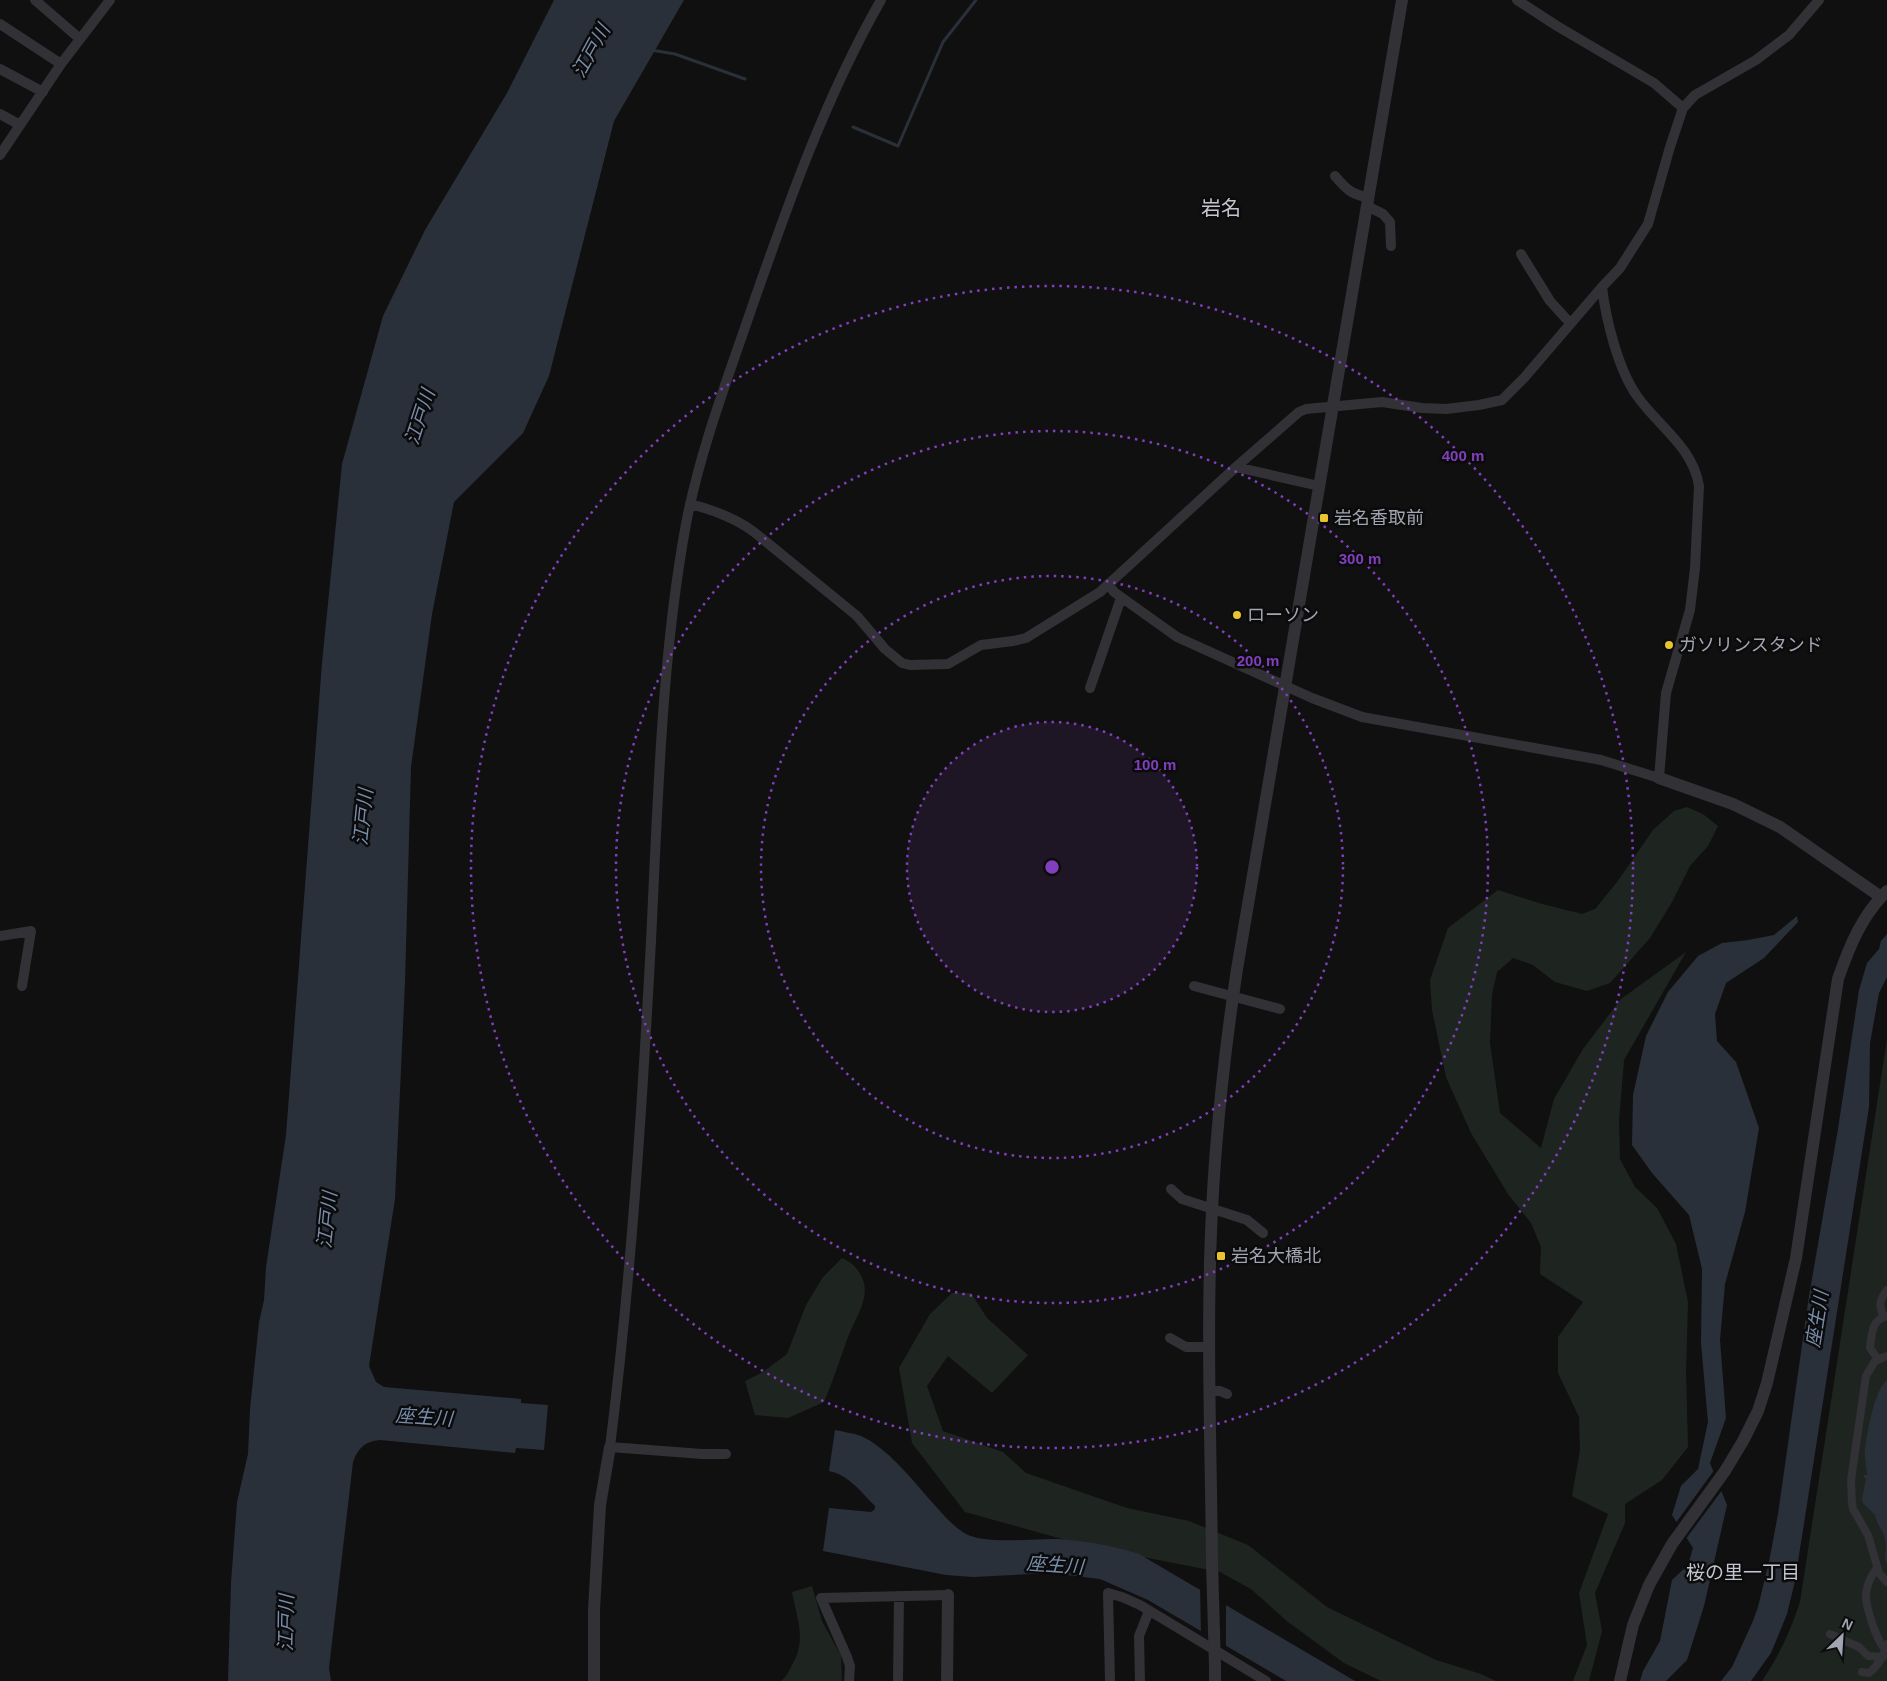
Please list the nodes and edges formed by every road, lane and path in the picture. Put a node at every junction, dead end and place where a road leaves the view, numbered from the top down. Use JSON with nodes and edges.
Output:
{"nodes":[{"id":1,"x":35,"y":0,"type":"edge"},
{"id":2,"x":110,"y":0,"type":"edge"},
{"id":3,"x":881,"y":0,"type":"edge"},
{"id":4,"x":1402,"y":0,"type":"edge"},
{"id":5,"x":1517,"y":0,"type":"edge"},
{"id":6,"x":1819,"y":0,"type":"edge"},
{"id":7,"x":0,"y":24,"type":"edge"},
{"id":8,"x":80,"y":39,"type":"junction"},
{"id":9,"x":61,"y":64,"type":"junction"},
{"id":10,"x":0,"y":69,"type":"edge"},
{"id":11,"x":42,"y":92,"type":"junction"},
{"id":12,"x":1683,"y":108,"type":"junction"},
{"id":13,"x":0,"y":114,"type":"edge"},
{"id":14,"x":20,"y":125,"type":"junction"},
{"id":15,"x":0,"y":155,"type":"edge"},
{"id":16,"x":1335,"y":176,"type":"dead end"},
{"id":17,"x":1368,"y":202,"type":"junction"},
{"id":18,"x":1391,"y":246,"type":"dead end"},
{"id":19,"x":1521,"y":254,"type":"dead end"},
{"id":20,"x":1602,"y":287,"type":"junction"},
{"id":21,"x":1570,"y":323,"type":"junction"},
{"id":22,"x":1333,"y":406,"type":"junction"},
{"id":23,"x":1236,"y":467,"type":"junction"},
{"id":24,"x":1319,"y":486,"type":"junction"},
{"id":25,"x":690,"y":504,"type":"junction"},
{"id":26,"x":1108,"y":584,"type":"junction"},
{"id":27,"x":1122,"y":598,"type":"junction"},
{"id":28,"x":1286,"y":686,"type":"junction"},
{"id":29,"x":1090,"y":688,"type":"dead end"},
{"id":30,"x":1659,"y":778,"type":"junction"},
{"id":31,"x":1884,"y":894,"type":"edge"},
{"id":32,"x":0,"y":936,"type":"edge"},
{"id":33,"x":22,"y":986,"type":"dead end"},
{"id":34,"x":1194,"y":986,"type":"dead end"},
{"id":35,"x":1233,"y":997,"type":"junction"},
{"id":36,"x":1280,"y":1009,"type":"dead end"},
{"id":37,"x":1171,"y":1189,"type":"dead end"},
{"id":38,"x":1212,"y":1209,"type":"junction"},
{"id":39,"x":1263,"y":1233,"type":"dead end"},
{"id":40,"x":1887,"y":1290,"type":"edge"},
{"id":41,"x":1886,"y":1316,"type":"edge"},
{"id":42,"x":1170,"y":1338,"type":"dead end"},
{"id":43,"x":1210,"y":1347,"type":"junction"},
{"id":44,"x":1887,"y":1356,"type":"edge"},
{"id":45,"x":1878,"y":1359,"type":"junction"},
{"id":46,"x":1210,"y":1391,"type":"junction"},
{"id":47,"x":1227,"y":1394,"type":"dead end"},
{"id":48,"x":610,"y":1447,"type":"junction"},
{"id":49,"x":726,"y":1454,"type":"dead end"},
{"id":50,"x":1877,"y":1568,"type":"junction"},
{"id":51,"x":1887,"y":1582,"type":"edge"},
{"id":52,"x":948,"y":1595,"type":"joint"},
{"id":53,"x":899,"y":1596,"type":"junction"},
{"id":54,"x":1149,"y":1611,"type":"junction"},
{"id":55,"x":1830,"y":1634,"type":"dead end"},
{"id":56,"x":1886,"y":1649,"type":"edge"},
{"id":57,"x":1862,"y":1672,"type":"dead end"},
{"id":58,"x":594,"y":1681,"type":"edge"},
{"id":59,"x":850,"y":1681,"type":"edge"},
{"id":60,"x":898,"y":1681,"type":"edge"},
{"id":61,"x":947,"y":1681,"type":"edge"},
{"id":62,"x":1110,"y":1681,"type":"edge"},
{"id":63,"x":1140,"y":1681,"type":"edge"},
{"id":64,"x":1215,"y":1681,"type":"edge"},
{"id":65,"x":1266,"y":1681,"type":"edge"},
{"id":66,"x":1620,"y":1681,"type":"edge"}],
"edges":[{"from":1,"to":8,"type":"street"},
{"from":2,"to":8,"type":"street"},
{"from":3,"to":25,"type":"street"},
{"from":4,"to":17,"type":"street"},
{"from":5,"to":12,"type":"street"},
{"from":6,"to":12,"type":"street"},
{"from":7,"to":9,"type":"street"},
{"from":8,"to":9,"type":"street"},
{"from":9,"to":11,"type":"street"},
{"from":10,"to":11,"type":"street"},
{"from":11,"to":14,"type":"street"},
{"from":12,"to":20,"type":"street"},
{"from":13,"to":14,"type":"street"},
{"from":14,"to":15,"type":"street"},
{"from":16,"to":17,"type":"street"},
{"from":17,"to":18,"type":"street"},
{"from":17,"to":22,"type":"street"},
{"from":19,"to":21,"type":"street"},
{"from":20,"to":21,"type":"street"},
{"from":20,"to":30,"type":"street"},
{"from":21,"to":22,"type":"street"},
{"from":22,"to":23,"type":"street"},
{"from":22,"to":24,"type":"street"},
{"from":23,"to":24,"type":"street"},
{"from":23,"to":26,"type":"street"},
{"from":24,"to":28,"type":"street"},
{"from":25,"to":26,"type":"street"},
{"from":25,"to":48,"type":"street"},
{"from":26,"to":27,"type":"street"},
{"from":27,"to":28,"type":"street"},
{"from":27,"to":29,"type":"street"},
{"from":28,"to":30,"type":"street"},
{"from":28,"to":35,"type":"street"},
{"from":30,"to":31,"type":"street"},
{"from":31,"to":66,"type":"street"},
{"from":32,"to":33,"type":"street"},
{"from":34,"to":35,"type":"street"},
{"from":35,"to":36,"type":"street"},
{"from":35,"to":38,"type":"street"},
{"from":37,"to":38,"type":"street"},
{"from":38,"to":39,"type":"street"},
{"from":38,"to":43,"type":"street"},
{"from":40,"to":41,"type":"street"},
{"from":41,"to":45,"type":"street"},
{"from":42,"to":43,"type":"street"},
{"from":43,"to":46,"type":"street"},
{"from":44,"to":45,"type":"street"},
{"from":45,"to":50,"type":"street"},
{"from":46,"to":47,"type":"street"},
{"from":46,"to":64,"type":"street","bridge":true},
{"from":48,"to":49,"type":"street"},
{"from":48,"to":58,"type":"street"},
{"from":50,"to":51,"type":"street"},
{"from":50,"to":56,"type":"street"},
{"from":52,"to":53,"type":"street"},
{"from":52,"to":61,"type":"street"},
{"from":53,"to":59,"type":"street"},
{"from":53,"to":60,"type":"street"},
{"from":54,"to":62,"type":"street"},
{"from":54,"to":63,"type":"street"},
{"from":54,"to":65,"type":"street"},
{"from":55,"to":56,"type":"street"},
{"from":56,"to":57,"type":"street"}]}
